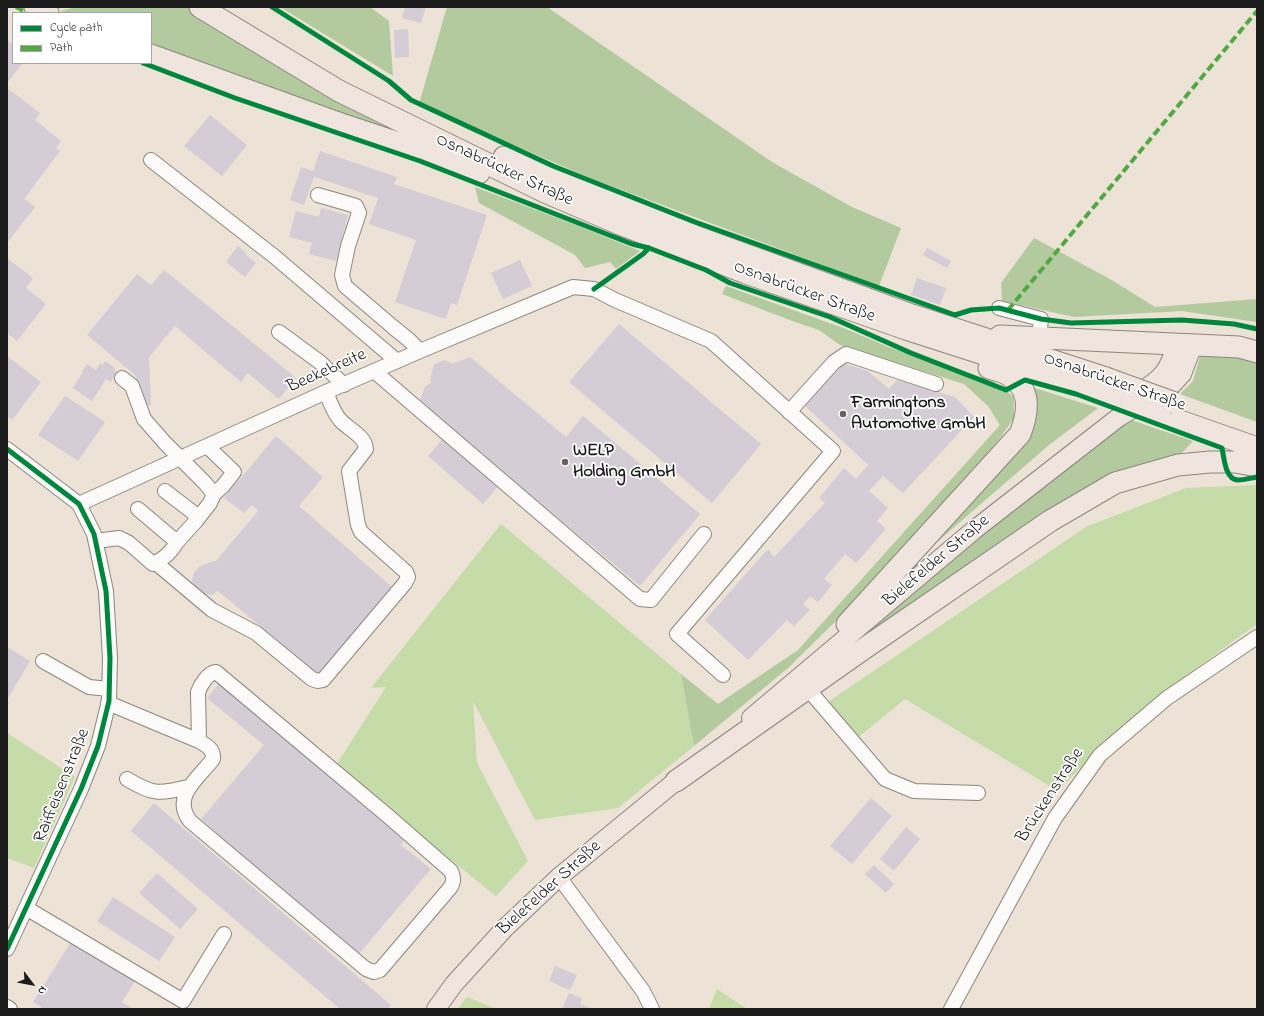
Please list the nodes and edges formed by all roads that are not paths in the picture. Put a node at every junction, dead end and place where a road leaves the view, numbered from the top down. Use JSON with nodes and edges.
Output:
{"nodes":[{"id":1,"x":35,"y":7,"type":"edge"},
{"id":2,"x":200,"y":7,"type":"edge"},
{"id":3,"x":227,"y":7,"type":"edge"},
{"id":4,"x":46,"y":12,"type":"edge"},
{"id":5,"x":152,"y":55,"type":"edge"},
{"id":6,"x":151,"y":160,"type":"dead end"},
{"id":7,"x":318,"y":195,"type":"dead end"},
{"id":8,"x":622,"y":225,"type":"junction"},
{"id":9,"x":999,"y":308,"type":"dead end"},
{"id":10,"x":279,"y":332,"type":"dead end"},
{"id":11,"x":970,"y":334,"type":"junction"},
{"id":12,"x":1039,"y":338,"type":"junction"},
{"id":13,"x":948,"y":343,"type":"junction"},
{"id":14,"x":1185,"y":344,"type":"junction"},
{"id":15,"x":420,"y":351,"type":"junction"},
{"id":16,"x":1257,"y":352,"type":"edge"},
{"id":17,"x":396,"y":362,"type":"junction"},
{"id":18,"x":374,"y":371,"type":"junction"},
{"id":19,"x":122,"y":378,"type":"dead end"},
{"id":20,"x":1099,"y":383,"type":"junction"},
{"id":21,"x":936,"y":384,"type":"dead end"},
{"id":22,"x":344,"y":385,"type":"junction"},
{"id":23,"x":326,"y":392,"type":"junction"},
{"id":24,"x":1167,"y":408,"type":"junction"},
{"id":25,"x":789,"y":412,"type":"junction"},
{"id":26,"x":1257,"y":432,"type":"edge"},
{"id":27,"x":207,"y":446,"type":"junction"},
{"id":28,"x":1257,"y":448,"type":"edge"},
{"id":29,"x":7,"y":449,"type":"edge"},
{"id":30,"x":180,"y":458,"type":"junction"},
{"id":31,"x":1257,"y":466,"type":"edge"},
{"id":32,"x":164,"y":491,"type":"dead end"},
{"id":33,"x":214,"y":494,"type":"junction"},
{"id":34,"x":79,"y":504,"type":"junction"},
{"id":35,"x":138,"y":509,"type":"dead end"},
{"id":36,"x":196,"y":521,"type":"junction"},
{"id":37,"x":704,"y":534,"type":"dead end"},
{"id":38,"x":96,"y":541,"type":"junction"},
{"id":39,"x":177,"y":542,"type":"junction"},
{"id":40,"x":156,"y":563,"type":"junction"},
{"id":41,"x":847,"y":624,"type":"junction"},
{"id":42,"x":1257,"y":637,"type":"edge"},
{"id":43,"x":43,"y":660,"type":"dead end"},
{"id":44,"x":723,"y":675,"type":"dead end"},
{"id":45,"x":807,"y":688,"type":"junction"},
{"id":46,"x":109,"y":689,"type":"junction"},
{"id":47,"x":108,"y":703,"type":"junction"},
{"id":48,"x":198,"y":741,"type":"junction"},
{"id":49,"x":127,"y":779,"type":"dead end"},
{"id":50,"x":676,"y":781,"type":"junction"},
{"id":51,"x":188,"y":787,"type":"junction"},
{"id":52,"x":978,"y":793,"type":"dead end"},
{"id":53,"x":558,"y":877,"type":"junction"},
{"id":54,"x":26,"y":908,"type":"junction"},
{"id":55,"x":224,"y":934,"type":"dead end"},
{"id":56,"x":7,"y":949,"type":"edge"},
{"id":57,"x":185,"y":1005,"type":"edge"},
{"id":58,"x":7,"y":1007,"type":"edge"},
{"id":59,"x":10,"y":1009,"type":"edge"},
{"id":60,"x":436,"y":1009,"type":"edge"},
{"id":61,"x":652,"y":1009,"type":"edge"},
{"id":62,"x":951,"y":1009,"type":"edge"}],
"edges":[{"from":1,"to":4,"type":"highway"},
{"from":2,"to":8,"type":"highway","name":"Osnabrücker Straße"},
{"from":3,"to":11,"type":"highway","name":"Osnabrücker Straße"},
{"from":5,"to":8,"type":"highway"},
{"from":6,"to":17,"type":"street"},
{"from":7,"to":15,"type":"street"},
{"from":8,"to":13,"type":"highway","name":"Osnabrücker Straße"},
{"from":9,"to":12,"type":"street"},
{"from":10,"to":22,"type":"street"},
{"from":11,"to":12,"type":"highway"},
{"from":11,"to":20,"type":"highway","name":"Osnabrücker Straße"},
{"from":12,"to":14,"type":"highway"},
{"from":13,"to":20,"type":"highway","name":"Osnabrücker Straße"},
{"from":13,"to":41,"type":"highway"},
{"from":14,"to":16,"type":"highway"},
{"from":14,"to":41,"type":"main road","name":"Bielefelder Straße"},
{"from":14,"to":50,"type":"main road","name":"Bielefelder Straße"},
{"from":15,"to":17,"type":"street","name":"Beekebreite"},
{"from":15,"to":25,"type":"street","name":"Beekebreite"},
{"from":17,"to":18,"type":"street","name":"Beekebreite"},
{"from":18,"to":22,"type":"street","name":"Beekebreite"},
{"from":18,"to":37,"type":"street"},
{"from":19,"to":30,"type":"street"},
{"from":20,"to":24,"type":"highway","name":"Osnabrücker Straße","bridge":true},
{"from":21,"to":25,"type":"street"},
{"from":22,"to":23,"type":"street","name":"Beekebreite"},
{"from":23,"to":27,"type":"street","name":"Beekebreite"},
{"from":23,"to":40,"type":"street"},
{"from":24,"to":26,"type":"highway","name":"Osnabrücker Straße"},
{"from":24,"to":28,"type":"highway","name":"Osnabrücker Straße"},
{"from":25,"to":44,"type":"street"},
{"from":27,"to":30,"type":"street","name":"Beekebreite"},
{"from":27,"to":33,"type":"street"},
{"from":29,"to":34,"type":"street","name":"Raiffeisenstraße"},
{"from":30,"to":33,"type":"street"},
{"from":30,"to":34,"type":"street","name":"Beekebreite"},
{"from":31,"to":45,"type":"highway"},
{"from":32,"to":36,"type":"street"},
{"from":33,"to":36,"type":"street"},
{"from":34,"to":38,"type":"street","name":"Raiffeisenstraße"},
{"from":35,"to":39,"type":"street"},
{"from":36,"to":39,"type":"street"},
{"from":38,"to":40,"type":"street"},
{"from":38,"to":46,"type":"street","name":"Raiffeisenstraße"},
{"from":39,"to":40,"type":"street"},
{"from":41,"to":50,"type":"main road","name":"Bielefelder Straße"},
{"from":42,"to":62,"type":"street","name":"Brückenstraße"},
{"from":43,"to":46,"type":"street"},
{"from":45,"to":50,"type":"highway"},
{"from":45,"to":52,"type":"street"},
{"from":46,"to":47,"type":"street","name":"Raiffeisenstraße"},
{"from":47,"to":48,"type":"street"},
{"from":47,"to":54,"type":"street","name":"Raiffeisenstraße"},
{"from":48,"to":51,"type":"street"},
{"from":48,"to":51,"type":"street"},
{"from":49,"to":51,"type":"street"},
{"from":50,"to":53,"type":"main road","name":"Bielefelder Straße"},
{"from":53,"to":60,"type":"main road","name":"Bielefelder Straße"},
{"from":53,"to":61,"type":"street"},
{"from":54,"to":56,"type":"street","name":"Raiffeisenstraße"},
{"from":54,"to":57,"type":"street"},
{"from":55,"to":57,"type":"street"},
{"from":58,"to":59,"type":"street"}]}
